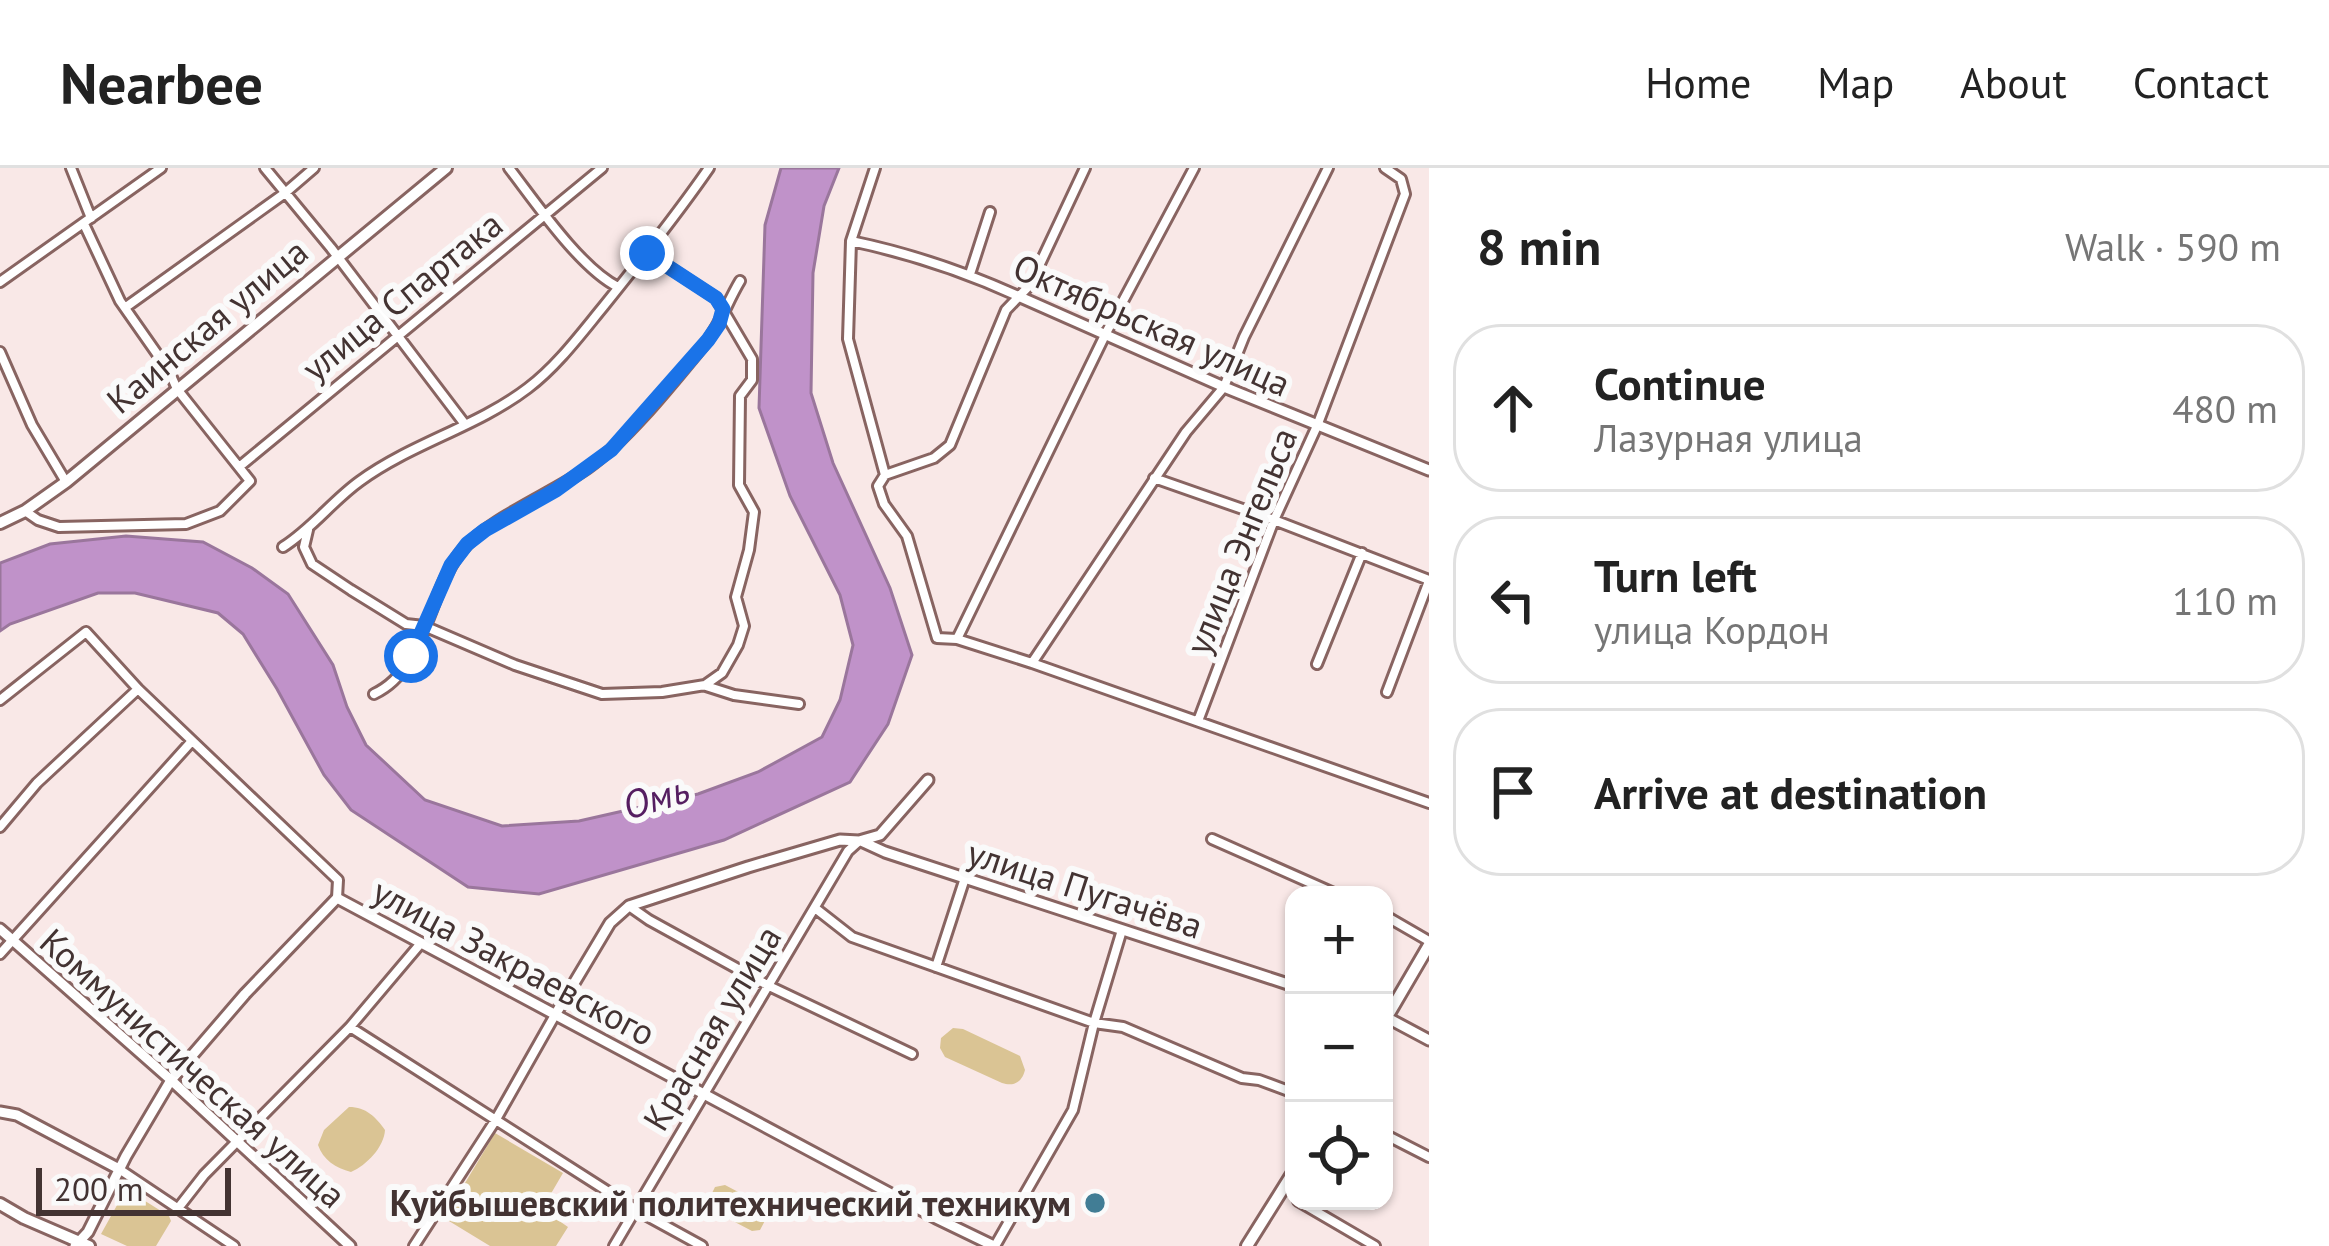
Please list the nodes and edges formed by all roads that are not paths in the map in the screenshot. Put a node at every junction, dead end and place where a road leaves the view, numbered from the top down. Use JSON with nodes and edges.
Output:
{"nodes":[{"id":1,"x":70,"y":168,"type":"edge"},
{"id":2,"x":161,"y":168,"type":"edge"},
{"id":3,"x":265,"y":168,"type":"edge"},
{"id":4,"x":314,"y":168,"type":"edge"},
{"id":5,"x":446,"y":168,"type":"edge"},
{"id":6,"x":509,"y":168,"type":"edge"},
{"id":7,"x":602,"y":168,"type":"edge"},
{"id":8,"x":710,"y":168,"type":"edge"},
{"id":9,"x":875,"y":168,"type":"edge"},
{"id":10,"x":1085,"y":168,"type":"edge"},
{"id":11,"x":1194,"y":168,"type":"edge"},
{"id":12,"x":1328,"y":168,"type":"edge"},
{"id":13,"x":1385,"y":168,"type":"edge"},
{"id":14,"x":285,"y":193,"type":"junction"},
{"id":15,"x":990,"y":212,"type":"dead end"},
{"id":16,"x":544,"y":214,"type":"junction"},
{"id":17,"x":87,"y":221,"type":"junction"},
{"id":18,"x":850,"y":241,"type":"junction"},
{"id":19,"x":647,"y":253,"type":"junction"},
{"id":20,"x":338,"y":256,"type":"junction"},
{"id":21,"x":970,"y":274,"type":"junction"},
{"id":22,"x":740,"y":281,"type":"dead end"},
{"id":23,"x":0,"y":282,"type":"edge"},
{"id":24,"x":619,"y":287,"type":"junction"},
{"id":25,"x":1018,"y":296,"type":"junction"},
{"id":26,"x":126,"y":308,"type":"junction"},
{"id":27,"x":723,"y":309,"type":"junction"},
{"id":28,"x":1106,"y":333,"type":"junction"},
{"id":29,"x":397,"y":335,"type":"junction"},
{"id":30,"x":0,"y":352,"type":"edge"},
{"id":31,"x":1224,"y":387,"type":"junction"},
{"id":32,"x":177,"y":389,"type":"junction"},
{"id":33,"x":464,"y":423,"type":"junction"},
{"id":34,"x":1317,"y":426,"type":"junction"},
{"id":35,"x":239,"y":467,"type":"junction"},
{"id":36,"x":1429,"y":470,"type":"edge"},
{"id":37,"x":885,"y":475,"type":"junction"},
{"id":38,"x":1154,"y":478,"type":"junction"},
{"id":39,"x":66,"y":482,"type":"junction"},
{"id":40,"x":25,"y":511,"type":"junction"},
{"id":41,"x":1274,"y":520,"type":"junction"},
{"id":42,"x":0,"y":522,"type":"edge"},
{"id":43,"x":308,"y":530,"type":"junction"},
{"id":44,"x":283,"y":547,"type":"dead end"},
{"id":45,"x":1362,"y":553,"type":"junction"},
{"id":46,"x":1429,"y":580,"type":"edge"},
{"id":47,"x":424,"y":626,"type":"junction"},
{"id":48,"x":958,"y":639,"type":"junction"},
{"id":49,"x":1032,"y":663,"type":"junction"},
{"id":50,"x":1317,"y":664,"type":"dead end"},
{"id":51,"x":704,"y":686,"type":"junction"},
{"id":52,"x":138,"y":689,"type":"junction"},
{"id":53,"x":1387,"y":692,"type":"dead end"},
{"id":54,"x":374,"y":694,"type":"dead end"},
{"id":55,"x":0,"y":700,"type":"edge"},
{"id":56,"x":799,"y":704,"type":"dead end"},
{"id":57,"x":1198,"y":721,"type":"junction"},
{"id":58,"x":192,"y":741,"type":"junction"},
{"id":59,"x":928,"y":780,"type":"dead end"},
{"id":60,"x":1429,"y":803,"type":"edge"},
{"id":61,"x":0,"y":827,"type":"edge"},
{"id":62,"x":1212,"y":838,"type":"dead end"},
{"id":63,"x":860,"y":841,"type":"junction"},
{"id":64,"x":964,"y":878,"type":"junction"},
{"id":65,"x":1318,"y":886,"type":"edge"},
{"id":66,"x":338,"y":898,"type":"junction"},
{"id":67,"x":629,"y":906,"type":"junction"},
{"id":68,"x":815,"y":908,"type":"junction"},
{"id":69,"x":1393,"y":921,"type":"edge"},
{"id":70,"x":0,"y":929,"type":"edge"},
{"id":71,"x":1122,"y":930,"type":"junction"},
{"id":72,"x":11,"y":939,"type":"junction"},
{"id":73,"x":421,"y":942,"type":"junction"},
{"id":74,"x":1429,"y":943,"type":"edge"},
{"id":75,"x":0,"y":954,"type":"edge"},
{"id":76,"x":936,"y":967,"type":"junction"},
{"id":77,"x":1285,"y":983,"type":"edge"},
{"id":78,"x":770,"y":986,"type":"junction"},
{"id":79,"x":1393,"y":1004,"type":"edge"},
{"id":80,"x":555,"y":1015,"type":"junction"},
{"id":81,"x":1393,"y":1022,"type":"edge"},
{"id":82,"x":1094,"y":1023,"type":"junction"},
{"id":83,"x":350,"y":1027,"type":"junction"},
{"id":84,"x":1429,"y":1040,"type":"edge"},
{"id":85,"x":912,"y":1054,"type":"dead end"},
{"id":86,"x":171,"y":1080,"type":"junction"},
{"id":87,"x":1285,"y":1090,"type":"edge"},
{"id":88,"x":705,"y":1094,"type":"junction"},
{"id":89,"x":0,"y":1112,"type":"edge"},
{"id":90,"x":495,"y":1121,"type":"junction"},
{"id":91,"x":1393,"y":1139,"type":"edge"},
{"id":92,"x":236,"y":1141,"type":"junction"},
{"id":93,"x":1429,"y":1157,"type":"edge"},
{"id":94,"x":118,"y":1168,"type":"junction"},
{"id":95,"x":1285,"y":1187,"type":"edge"},
{"id":96,"x":1282,"y":1192,"type":"junction"},
{"id":97,"x":1285,"y":1194,"type":"edge"},
{"id":98,"x":0,"y":1204,"type":"edge"},
{"id":99,"x":179,"y":1207,"type":"junction"},
{"id":100,"x":635,"y":1209,"type":"junction"},
{"id":101,"x":1313,"y":1210,"type":"edge"},
{"id":102,"x":81,"y":1245,"type":"edge"},
{"id":103,"x":234,"y":1246,"type":"edge"},
{"id":104,"x":350,"y":1246,"type":"edge"},
{"id":105,"x":414,"y":1246,"type":"edge"},
{"id":106,"x":614,"y":1246,"type":"edge"},
{"id":107,"x":702,"y":1246,"type":"edge"},
{"id":108,"x":994,"y":1246,"type":"edge"},
{"id":109,"x":1247,"y":1246,"type":"edge"},
{"id":110,"x":1375,"y":1246,"type":"edge"}],
"edges":[{"from":1,"to":17,"type":"street"},
{"from":2,"to":17,"type":"street"},
{"from":3,"to":14,"type":"street"},
{"from":4,"to":14,"type":"street"},
{"from":5,"to":20,"type":"main road","name":"Каинская улица"},
{"from":6,"to":16,"type":"street"},
{"from":7,"to":16,"type":"street","name":"улица Спартака"},
{"from":8,"to":19,"type":"street"},
{"from":9,"to":18,"type":"street"},
{"from":10,"to":25,"type":"street"},
{"from":11,"to":28,"type":"street"},
{"from":12,"to":31,"type":"street"},
{"from":13,"to":34,"type":"street","name":"улица Энгельса"},
{"from":14,"to":20,"type":"street"},
{"from":14,"to":26,"type":"street"},
{"from":15,"to":21,"type":"street"},
{"from":16,"to":24,"type":"street"},
{"from":16,"to":29,"type":"street","name":"улица Спартака"},
{"from":17,"to":23,"type":"street"},
{"from":17,"to":26,"type":"street"},
{"from":18,"to":21,"type":"street","name":"Октябрьская улица"},
{"from":18,"to":37,"type":"street"},
{"from":19,"to":24,"type":"street"},
{"from":19,"to":27,"type":"street"},
{"from":20,"to":29,"type":"street"},
{"from":20,"to":32,"type":"main road","name":"Каинская улица"},
{"from":21,"to":25,"type":"street","name":"Октябрьская улица"},
{"from":22,"to":27,"type":"street"},
{"from":24,"to":33,"type":"street"},
{"from":25,"to":28,"type":"street","name":"Октябрьская улица"},
{"from":25,"to":37,"type":"street"},
{"from":26,"to":32,"type":"street"},
{"from":27,"to":47,"type":"street"},
{"from":27,"to":51,"type":"street"},
{"from":28,"to":31,"type":"street","name":"Октябрьская улица"},
{"from":28,"to":48,"type":"street"},
{"from":29,"to":33,"type":"street"},
{"from":29,"to":35,"type":"street","name":"улица Спартака"},
{"from":30,"to":39,"type":"street"},
{"from":31,"to":34,"type":"street","name":"Октябрьская улица"},
{"from":31,"to":38,"type":"street"},
{"from":32,"to":35,"type":"street"},
{"from":32,"to":39,"type":"main road","name":"Каинская улица"},
{"from":33,"to":43,"type":"street"},
{"from":34,"to":36,"type":"street","name":"Октябрьская улица"},
{"from":34,"to":41,"type":"street","name":"улица Энгельса"},
{"from":35,"to":40,"type":"street"},
{"from":37,"to":48,"type":"street"},
{"from":38,"to":41,"type":"street"},
{"from":38,"to":49,"type":"street"},
{"from":39,"to":40,"type":"main road","name":"Каинская улица"},
{"from":40,"to":42,"type":"main road","name":"Каинская улица"},
{"from":41,"to":45,"type":"street"},
{"from":41,"to":57,"type":"street","name":"улица Энгельса"},
{"from":43,"to":44,"type":"street"},
{"from":43,"to":47,"type":"street"},
{"from":45,"to":46,"type":"street"},
{"from":45,"to":50,"type":"street"},
{"from":46,"to":53,"type":"street"},
{"from":47,"to":51,"type":"street"},
{"from":47,"to":54,"type":"street"},
{"from":48,"to":49,"type":"street"},
{"from":49,"to":57,"type":"street"},
{"from":51,"to":56,"type":"street"},
{"from":52,"to":55,"type":"street","name":"улица Закраевского"},
{"from":52,"to":58,"type":"street","name":"улица Закраевского"},
{"from":52,"to":61,"type":"street"},
{"from":57,"to":60,"type":"street"},
{"from":58,"to":66,"type":"street","name":"улица Закраевского"},
{"from":58,"to":72,"type":"street"},
{"from":59,"to":63,"type":"street"},
{"from":62,"to":65,"type":"street"},
{"from":63,"to":64,"type":"street","name":"улица Пугачёва"},
{"from":63,"to":67,"type":"street"},
{"from":63,"to":68,"type":"street","name":"Красная улица"},
{"from":64,"to":71,"type":"street","name":"улица Пугачёва"},
{"from":64,"to":76,"type":"street"},
{"from":66,"to":73,"type":"street","name":"улица Закраевского"},
{"from":66,"to":86,"type":"street"},
{"from":67,"to":78,"type":"street"},
{"from":67,"to":80,"type":"street"},
{"from":68,"to":76,"type":"street"},
{"from":68,"to":78,"type":"street","name":"Красная улица"},
{"from":69,"to":74,"type":"street"},
{"from":70,"to":72,"type":"street","name":"Коммунистическая улица"},
{"from":71,"to":77,"type":"street","name":"улица Пугачёва"},
{"from":71,"to":82,"type":"street"},
{"from":72,"to":75,"type":"street"},
{"from":72,"to":86,"type":"street","name":"Коммунистическая улица"},
{"from":73,"to":80,"type":"street","name":"улица Закраевского"},
{"from":73,"to":83,"type":"street"},
{"from":74,"to":79,"type":"main road"},
{"from":76,"to":82,"type":"street"},
{"from":78,"to":85,"type":"street"},
{"from":78,"to":88,"type":"street","name":"Красная улица"},
{"from":80,"to":88,"type":"street","name":"улица Закраевского"},
{"from":80,"to":90,"type":"street"},
{"from":81,"to":84,"type":"street"},
{"from":82,"to":87,"type":"street"},
{"from":82,"to":108,"type":"street"},
{"from":83,"to":90,"type":"street"},
{"from":83,"to":92,"type":"street"},
{"from":86,"to":92,"type":"street","name":"Коммунистическая улица"},
{"from":86,"to":94,"type":"street"},
{"from":88,"to":100,"type":"street","name":"Красная улица"},
{"from":88,"to":108,"type":"street","name":"улица Закраевского"},
{"from":89,"to":94,"type":"street"},
{"from":90,"to":100,"type":"street"},
{"from":90,"to":105,"type":"street"},
{"from":91,"to":93,"type":"street"},
{"from":92,"to":99,"type":"street"},
{"from":92,"to":104,"type":"street","name":"Коммунистическая улица"},
{"from":94,"to":99,"type":"street"},
{"from":94,"to":102,"type":"street"},
{"from":95,"to":96,"type":"main road"},
{"from":96,"to":97,"type":"street"},
{"from":96,"to":109,"type":"main road"},
{"from":98,"to":102,"type":"main road"},
{"from":99,"to":103,"type":"street"},
{"from":100,"to":106,"type":"street","name":"Красная улица"},
{"from":100,"to":107,"type":"street"},
{"from":101,"to":110,"type":"street"}]}
